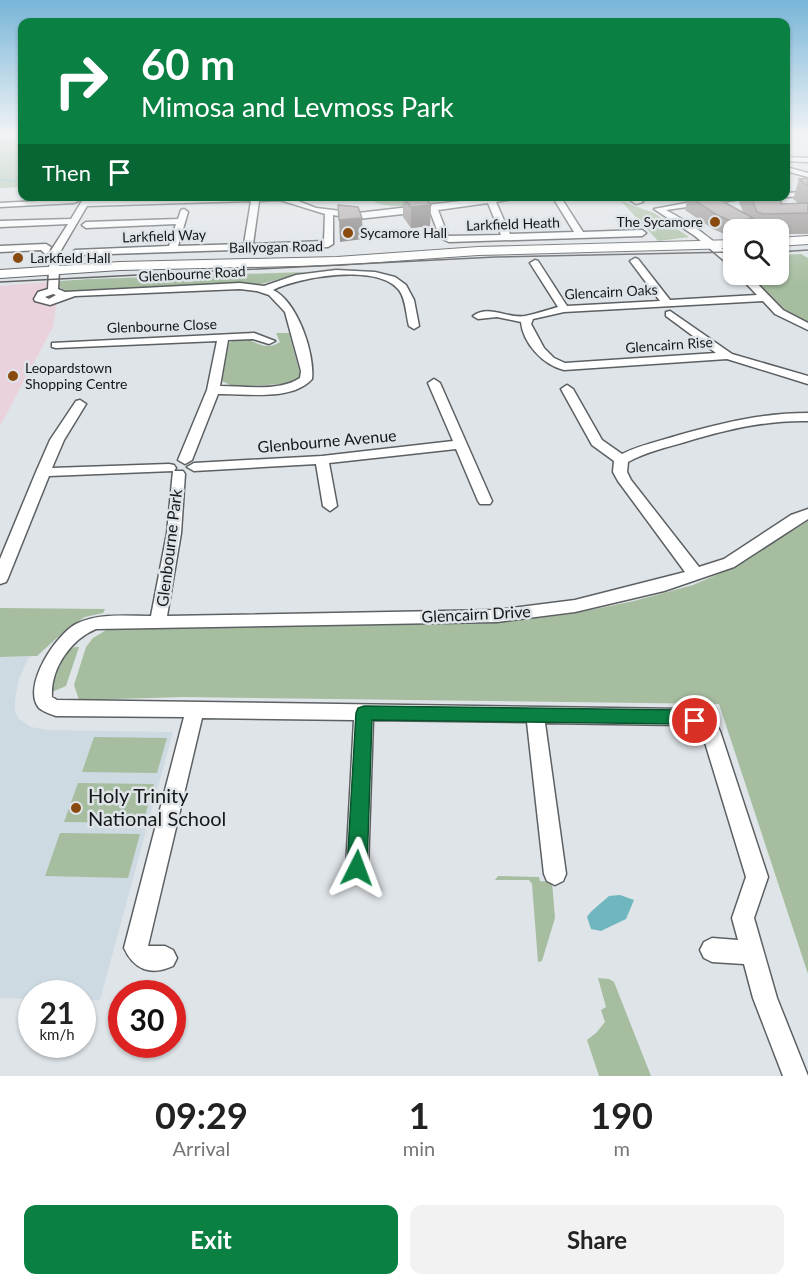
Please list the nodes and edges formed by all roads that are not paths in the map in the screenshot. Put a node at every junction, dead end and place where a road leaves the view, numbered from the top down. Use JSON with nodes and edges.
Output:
{"nodes":[{"id":1,"x":804,"y":194,"type":"edge"},
{"id":2,"x":790,"y":195,"type":"edge"},
{"id":3,"x":74,"y":201,"type":"dead end"},
{"id":4,"x":85,"y":201,"type":"edge"},
{"id":5,"x":187,"y":201,"type":"edge"},
{"id":6,"x":255,"y":201,"type":"edge"},
{"id":7,"x":293,"y":201,"type":"edge"},
{"id":8,"x":491,"y":201,"type":"joint"},
{"id":9,"x":559,"y":201,"type":"edge"},
{"id":10,"x":704,"y":201,"type":"edge"},
{"id":11,"x":0,"y":205,"type":"edge"},
{"id":12,"x":433,"y":208,"type":"junction"},
{"id":13,"x":329,"y":213,"type":"junction"},
{"id":14,"x":74,"y":221,"type":"junction"},
{"id":15,"x":181,"y":221,"type":"junction"},
{"id":16,"x":0,"y":224,"type":"edge"},
{"id":17,"x":86,"y":225,"type":"dead end"},
{"id":18,"x":642,"y":233,"type":"dead end"},
{"id":19,"x":579,"y":235,"type":"junction"},
{"id":20,"x":507,"y":238,"type":"junction"},
{"id":21,"x":808,"y":240,"type":"edge"},
{"id":22,"x":789,"y":241,"type":"edge"},
{"id":23,"x":713,"y":244,"type":"junction"},
{"id":24,"x":723,"y":244,"type":"edge"},
{"id":25,"x":248,"y":247,"type":"junction"},
{"id":26,"x":0,"y":249,"type":"edge"},
{"id":27,"x":45,"y":250,"type":"dead end"},
{"id":28,"x":172,"y":250,"type":"junction"},
{"id":29,"x":78,"y":252,"type":"dead end"},
{"id":30,"x":723,"y":254,"type":"edge"},
{"id":31,"x":635,"y":261,"type":"dead end"},
{"id":32,"x":535,"y":263,"type":"dead end"},
{"id":33,"x":56,"y":267,"type":"junction"},
{"id":34,"x":0,"y":274,"type":"edge"},
{"id":35,"x":753,"y":285,"type":"edge"},
{"id":36,"x":268,"y":288,"type":"junction"},
{"id":37,"x":765,"y":298,"type":"junction"},
{"id":38,"x":668,"y":308,"type":"junction"},
{"id":39,"x":564,"y":309,"type":"junction"},
{"id":40,"x":478,"y":316,"type":"dead end"},
{"id":41,"x":527,"y":320,"type":"junction"},
{"id":42,"x":414,"y":326,"type":"dead end"},
{"id":43,"x":808,"y":327,"type":"edge"},
{"id":44,"x":223,"y":339,"type":"junction"},
{"id":45,"x":269,"y":340,"type":"dead end"},
{"id":46,"x":56,"y":345,"type":"dead end"},
{"id":47,"x":728,"y":356,"type":"junction"},
{"id":48,"x":808,"y":380,"type":"edge"},
{"id":49,"x":434,"y":382,"type":"dead end"},
{"id":50,"x":567,"y":389,"type":"dead end"},
{"id":51,"x":213,"y":390,"type":"junction"},
{"id":52,"x":80,"y":404,"type":"dead end"},
{"id":53,"x":808,"y":417,"type":"edge"},
{"id":54,"x":462,"y":444,"type":"junction"},
{"id":55,"x":322,"y":460,"type":"junction"},
{"id":56,"x":621,"y":460,"type":"junction"},
{"id":57,"x":189,"y":463,"type":"junction"},
{"id":58,"x":174,"y":471,"type":"junction"},
{"id":59,"x":43,"y":472,"type":"junction"},
{"id":60,"x":485,"y":501,"type":"dead end"},
{"id":61,"x":330,"y":506,"type":"dead end"},
{"id":62,"x":808,"y":514,"type":"edge"},
{"id":63,"x":696,"y":575,"type":"junction"},
{"id":64,"x":0,"y":578,"type":"edge"},
{"id":65,"x":159,"y":622,"type":"junction"},
{"id":66,"x":195,"y":709,"type":"junction"},
{"id":67,"x":364,"y":713,"type":"junction"},
{"id":68,"x":535,"y":715,"type":"junction"},
{"id":69,"x":357,"y":868,"type":"dead end"},
{"id":70,"x":555,"y":874,"type":"dead end"},
{"id":71,"x":712,"y":950,"type":"dead end"},
{"id":72,"x":752,"y":953,"type":"junction"},
{"id":73,"x":165,"y":958,"type":"dead end"},
{"id":74,"x":796,"y":1076,"type":"edge"}],
"edges":[{"from":1,"to":2,"type":"street"},
{"from":3,"to":11,"type":"street"},
{"from":4,"to":14,"type":"street"},
{"from":5,"to":15,"type":"street"},
{"from":6,"to":25,"type":"street"},
{"from":7,"to":13,"type":"street","name":"Larkfield Heath"},
{"from":8,"to":12,"type":"street","name":"Larkfield Heath"},
{"from":8,"to":20,"type":"street"},
{"from":9,"to":19,"type":"street","name":"Larkfield Heath"},
{"from":10,"to":23,"type":"street"},
{"from":12,"to":13,"type":"street","name":"Larkfield Heath"},
{"from":12,"to":20,"type":"street","name":"Larkfield Heath"},
{"from":13,"to":25,"type":"street","name":"Larkfield Way"},
{"from":14,"to":16,"type":"street"},
{"from":14,"to":33,"type":"street"},
{"from":15,"to":17,"type":"street"},
{"from":15,"to":28,"type":"street"},
{"from":18,"to":19,"type":"street","name":"Larkfield Heath"},
{"from":19,"to":20,"type":"street","name":"Larkfield Heath"},
{"from":21,"to":22,"type":"street"},
{"from":23,"to":24,"type":"street","name":"Ballyogan Road"},
{"from":23,"to":30,"type":"street"},
{"from":23,"to":33,"type":"street","name":"Ballyogan Road"},
{"from":25,"to":28,"type":"street","name":"Larkfield Way"},
{"from":26,"to":27,"type":"street"},
{"from":28,"to":29,"type":"street","name":"Larkfield Way"},
{"from":31,"to":38,"type":"street"},
{"from":32,"to":39,"type":"street"},
{"from":33,"to":34,"type":"street","name":"Ballyogan Road"},
{"from":33,"to":36,"type":"street","name":"Glenbourne Road"},
{"from":35,"to":37,"type":"street"},
{"from":36,"to":42,"type":"street"},
{"from":36,"to":51,"type":"street","name":"Glenbourne Road"},
{"from":37,"to":38,"type":"street","name":"Glencairn Oaks"},
{"from":37,"to":43,"type":"street"},
{"from":38,"to":39,"type":"street","name":"Glencairn Oaks"},
{"from":38,"to":47,"type":"street"},
{"from":39,"to":41,"type":"street","name":"Glencairn Oaks"},
{"from":40,"to":41,"type":"street"},
{"from":41,"to":47,"type":"street","name":"Glencairn Rise"},
{"from":44,"to":45,"type":"street","name":"Glenbourne Close"},
{"from":44,"to":46,"type":"street","name":"Glenbourne Close"},
{"from":44,"to":51,"type":"street"},
{"from":47,"to":48,"type":"street","name":"Glencairn Rise"},
{"from":49,"to":54,"type":"street"},
{"from":50,"to":56,"type":"street"},
{"from":51,"to":57,"type":"street"},
{"from":52,"to":59,"type":"street"},
{"from":53,"to":56,"type":"street"},
{"from":54,"to":55,"type":"street","name":"Glenbourne Avenue"},
{"from":54,"to":60,"type":"street"},
{"from":55,"to":57,"type":"street","name":"Glenbourne Avenue"},
{"from":55,"to":61,"type":"street"},
{"from":56,"to":63,"type":"street"},
{"from":57,"to":58,"type":"street"},
{"from":58,"to":59,"type":"street"},
{"from":58,"to":65,"type":"street","name":"Glenbourne Park"},
{"from":59,"to":64,"type":"street"},
{"from":62,"to":63,"type":"street","name":"Glencairn Drive"},
{"from":63,"to":65,"type":"street","name":"Glencairn Drive"},
{"from":65,"to":66,"type":"street","name":"Glencairn Drive"},
{"from":66,"to":67,"type":"street"},
{"from":66,"to":73,"type":"street"},
{"from":67,"to":68,"type":"street"},
{"from":67,"to":69,"type":"street"},
{"from":68,"to":70,"type":"street"},
{"from":68,"to":72,"type":"street"},
{"from":71,"to":72,"type":"street"},
{"from":72,"to":74,"type":"street"}]}
